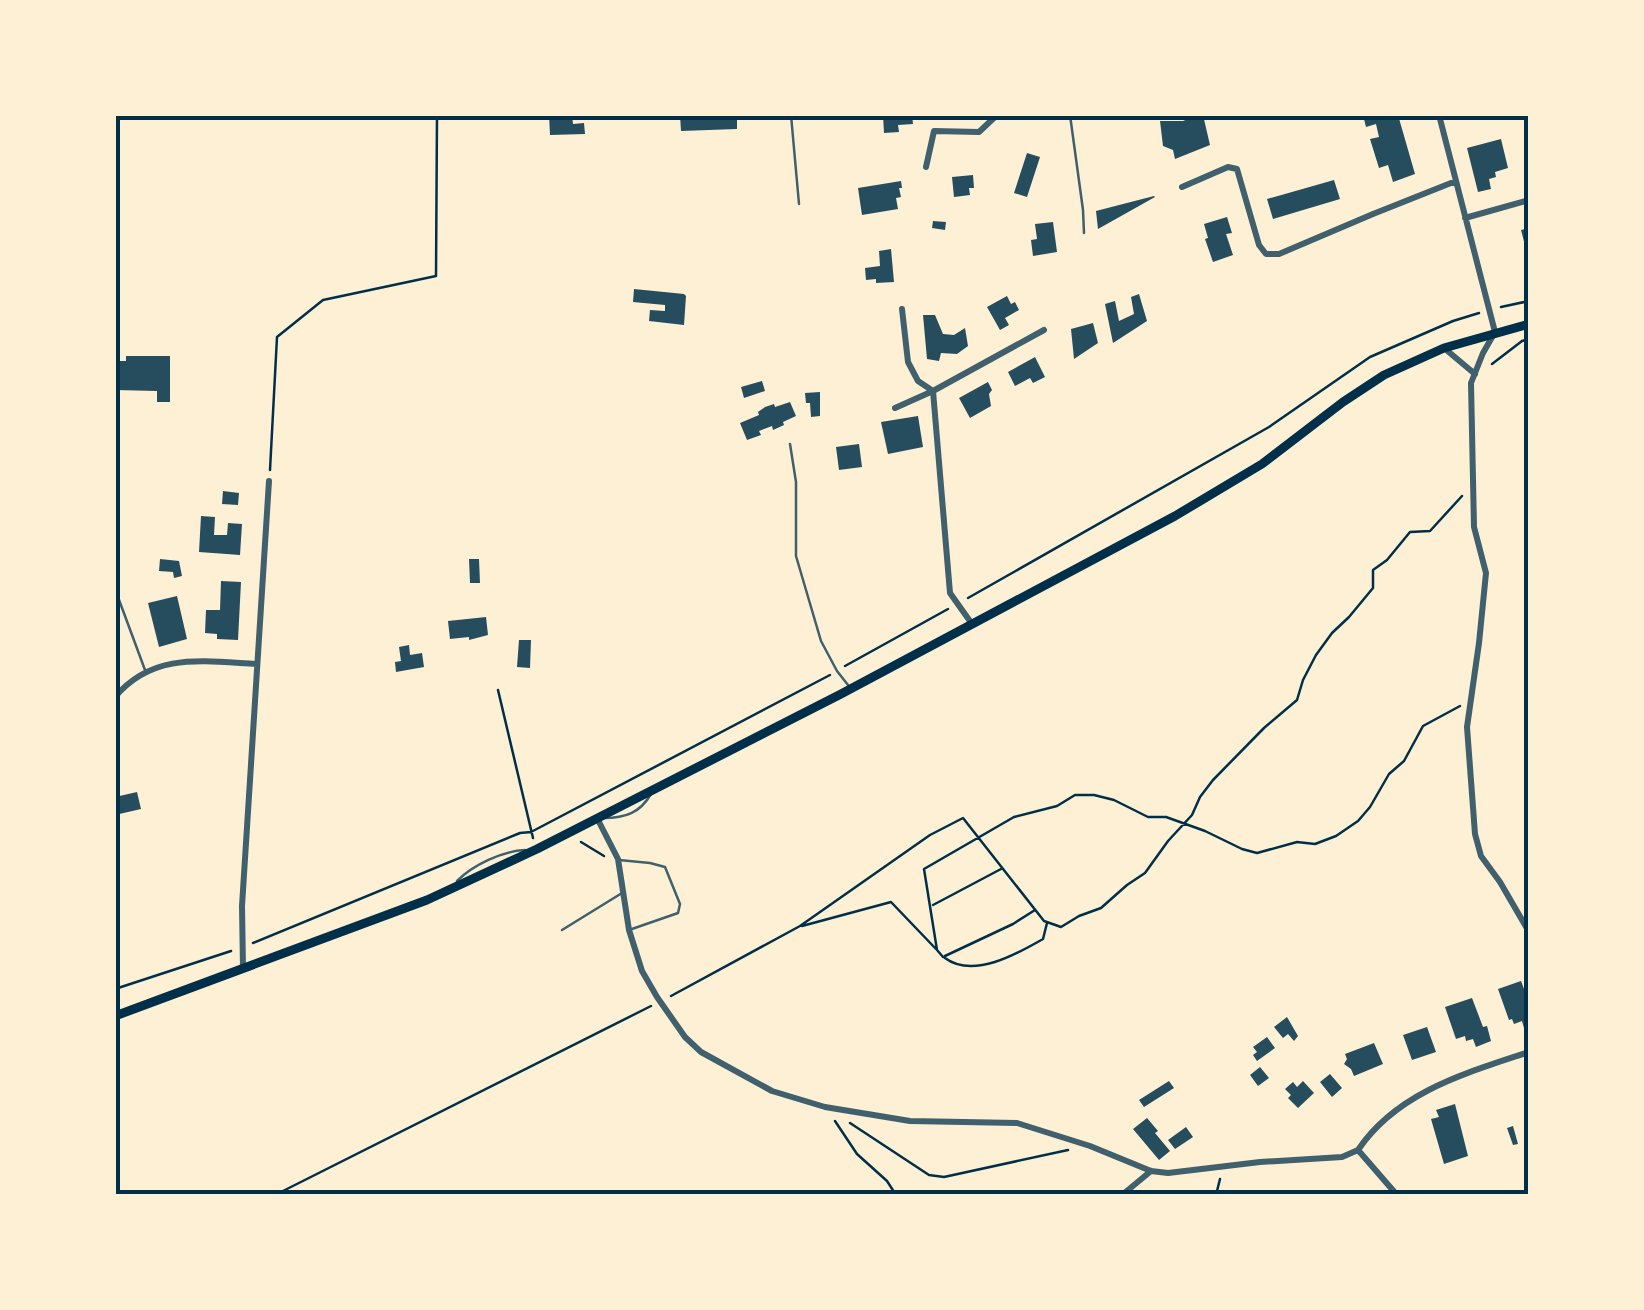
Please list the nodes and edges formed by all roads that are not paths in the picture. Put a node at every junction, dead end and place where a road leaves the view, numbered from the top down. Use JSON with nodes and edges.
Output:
{"nodes":[{"id":1,"x":791,"y":115,"type":"edge"},
{"id":2,"x":996,"y":115,"type":"edge"},
{"id":3,"x":1070,"y":115,"type":"edge"},
{"id":4,"x":1439,"y":115,"type":"edge"},
{"id":5,"x":926,"y":167,"type":"dead end"},
{"id":6,"x":1456,"y":181,"type":"junction"},
{"id":7,"x":1182,"y":186,"type":"dead end"},
{"id":8,"x":1529,"y":200,"type":"edge"},
{"id":9,"x":799,"y":204,"type":"dead end"},
{"id":10,"x":1466,"y":218,"type":"junction"},
{"id":11,"x":1084,"y":233,"type":"dead end"},
{"id":12,"x":902,"y":309,"type":"dead end"},
{"id":13,"x":1529,"y":324,"type":"edge"},
{"id":14,"x":1044,"y":330,"type":"dead end"},
{"id":15,"x":1495,"y":332,"type":"junction"},
{"id":16,"x":1444,"y":348,"type":"junction"},
{"id":17,"x":1476,"y":372,"type":"junction"},
{"id":18,"x":933,"y":391,"type":"junction"},
{"id":19,"x":895,"y":408,"type":"dead end"},
{"id":20,"x":790,"y":444,"type":"dead end"},
{"id":21,"x":269,"y":482,"type":"road end"},
{"id":22,"x":115,"y":589,"type":"edge"},
{"id":23,"x":972,"y":624,"type":"junction"},
{"id":24,"x":257,"y":664,"type":"junction"},
{"id":25,"x":145,"y":672,"type":"junction"},
{"id":26,"x":851,"y":688,"type":"junction"},
{"id":27,"x":115,"y":697,"type":"edge"},
{"id":28,"x":598,"y":818,"type":"junction"},
{"id":29,"x":618,"y":862,"type":"junction"},
{"id":30,"x":624,"y":892,"type":"junction"},
{"id":31,"x":562,"y":930,"type":"dead end"},
{"id":32,"x":628,"y":930,"type":"junction"},
{"id":33,"x":1529,"y":932,"type":"edge"},
{"id":34,"x":243,"y":970,"type":"junction"},
{"id":35,"x":115,"y":1016,"type":"edge"},
{"id":36,"x":1529,"y":1052,"type":"edge"},
{"id":37,"x":1358,"y":1150,"type":"junction"},
{"id":38,"x":1151,"y":1171,"type":"junction"},
{"id":39,"x":1122,"y":1195,"type":"edge"},
{"id":40,"x":1397,"y":1195,"type":"edge"}],
"edges":[{"from":1,"to":9,"type":"lane"},
{"from":2,"to":5,"type":"street"},
{"from":3,"to":11,"type":"lane"},
{"from":4,"to":6,"type":"street"},
{"from":6,"to":7,"type":"street"},
{"from":6,"to":10,"type":"street"},
{"from":8,"to":10,"type":"street"},
{"from":10,"to":15,"type":"street"},
{"from":12,"to":18,"type":"street"},
{"from":13,"to":15,"type":"main road"},
{"from":14,"to":18,"type":"street"},
{"from":15,"to":16,"type":"main road"},
{"from":15,"to":17,"type":"street"},
{"from":16,"to":17,"type":"street"},
{"from":16,"to":23,"type":"main road"},
{"from":17,"to":33,"type":"street"},
{"from":18,"to":19,"type":"street"},
{"from":18,"to":23,"type":"street"},
{"from":20,"to":26,"type":"lane"},
{"from":21,"to":24,"type":"street"},
{"from":22,"to":25,"type":"lane"},
{"from":23,"to":26,"type":"main road"},
{"from":24,"to":25,"type":"street"},
{"from":24,"to":34,"type":"street"},
{"from":25,"to":27,"type":"street"},
{"from":26,"to":28,"type":"main road"},
{"from":28,"to":29,"type":"street"},
{"from":28,"to":34,"type":"main road"},
{"from":29,"to":30,"type":"street"},
{"from":29,"to":32,"type":"lane"},
{"from":30,"to":31,"type":"lane"},
{"from":30,"to":32,"type":"street"},
{"from":32,"to":38,"type":"street"},
{"from":34,"to":35,"type":"main road"},
{"from":36,"to":37,"type":"street"},
{"from":37,"to":38,"type":"street"},
{"from":37,"to":40,"type":"street"},
{"from":38,"to":39,"type":"street"}]}
